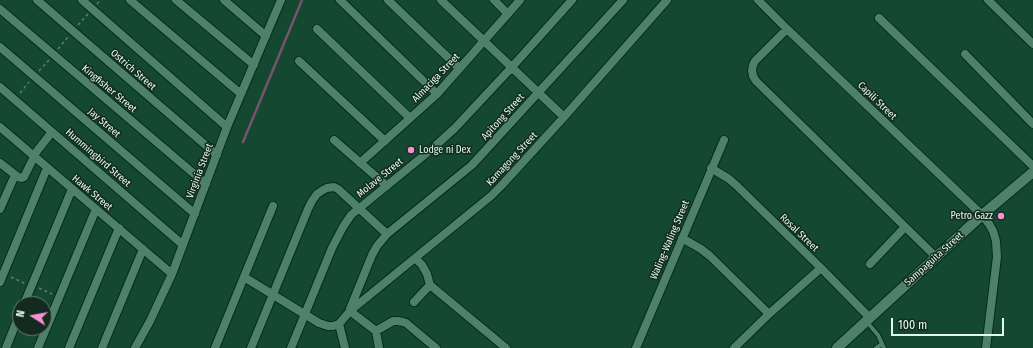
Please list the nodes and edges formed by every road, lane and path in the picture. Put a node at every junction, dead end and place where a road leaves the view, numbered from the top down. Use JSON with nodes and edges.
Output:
{"nodes":[{"id":1,"x":37,"y":0,"type":"edge"},
{"id":2,"x":82,"y":0,"type":"edge"},
{"id":3,"x":130,"y":0,"type":"edge"},
{"id":4,"x":176,"y":0,"type":"edge"},
{"id":5,"x":224,"y":0,"type":"edge"},
{"id":6,"x":340,"y":0,"type":"edge"},
{"id":7,"x":388,"y":0,"type":"edge"},
{"id":8,"x":441,"y":0,"type":"edge"},
{"id":9,"x":494,"y":0,"type":"edge"},
{"id":10,"x":520,"y":0,"type":"edge"},
{"id":11,"x":572,"y":0,"type":"edge"},
{"id":12,"x":623,"y":0,"type":"edge"},
{"id":13,"x":667,"y":0,"type":"edge"},
{"id":14,"x":758,"y":0,"type":"edge"},
{"id":15,"x":988,"y":0,"type":"edge"},
{"id":16,"x":279,"y":1,"type":"edge"},
{"id":17,"x":0,"y":8,"type":"edge"},
{"id":18,"x":508,"y":14,"type":"junction"},
{"id":19,"x":879,"y":18,"type":"dead end"},
{"id":20,"x":316,"y":28,"type":"dead end"},
{"id":21,"x":787,"y":29,"type":"junction"},
{"id":22,"x":266,"y":36,"type":"junction"},
{"id":23,"x":484,"y":41,"type":"junction"},
{"id":24,"x":1033,"y":44,"type":"edge"},
{"id":25,"x":0,"y":47,"type":"edge"},
{"id":26,"x":965,"y":54,"type":"dead end"},
{"id":27,"x":299,"y":61,"type":"dead end"},
{"id":28,"x":254,"y":65,"type":"junction"},
{"id":29,"x":512,"y":67,"type":"junction"},
{"id":30,"x":460,"y":68,"type":"junction"},
{"id":31,"x":0,"y":86,"type":"edge"},
{"id":32,"x":539,"y":93,"type":"junction"},
{"id":33,"x":242,"y":94,"type":"junction"},
{"id":34,"x":437,"y":94,"type":"junction"},
{"id":35,"x":564,"y":117,"type":"junction"},
{"id":36,"x":410,"y":118,"type":"junction"},
{"id":37,"x":1033,"y":124,"type":"edge"},
{"id":38,"x":0,"y":127,"type":"edge"},
{"id":39,"x":227,"y":127,"type":"junction"},
{"id":40,"x":52,"y":132,"type":"junction"},
{"id":41,"x":334,"y":140,"type":"dead end"},
{"id":42,"x":724,"y":140,"type":"dead end"},
{"id":43,"x":384,"y":141,"type":"junction"},
{"id":44,"x":217,"y":155,"type":"junction"},
{"id":45,"x":34,"y":156,"type":"junction"},
{"id":46,"x":0,"y":163,"type":"edge"},
{"id":47,"x":360,"y":163,"type":"junction"},
{"id":48,"x":1033,"y":166,"type":"edge"},
{"id":49,"x":47,"y":168,"type":"junction"},
{"id":50,"x":711,"y":168,"type":"junction"},
{"id":51,"x":1033,"y":172,"type":"edge"},
{"id":52,"x":15,"y":175,"type":"junction"},
{"id":53,"x":206,"y":184,"type":"junction"},
{"id":54,"x":387,"y":186,"type":"junction"},
{"id":55,"x":72,"y":189,"type":"junction"},
{"id":56,"x":273,"y":206,"type":"dead end"},
{"id":57,"x":359,"y":208,"type":"junction"},
{"id":58,"x":0,"y":209,"type":"edge"},
{"id":59,"x":96,"y":209,"type":"junction"},
{"id":60,"x":195,"y":214,"type":"junction"},
{"id":61,"x":982,"y":215,"type":"junction"},
{"id":62,"x":905,"y":227,"type":"junction"},
{"id":63,"x":119,"y":228,"type":"junction"},
{"id":64,"x":387,"y":234,"type":"junction"},
{"id":65,"x":682,"y":238,"type":"junction"},
{"id":66,"x":183,"y":245,"type":"junction"},
{"id":67,"x":143,"y":249,"type":"junction"},
{"id":68,"x":415,"y":258,"type":"junction"},
{"id":69,"x":936,"y":258,"type":"junction"},
{"id":70,"x":870,"y":264,"type":"dead end"},
{"id":71,"x":821,"y":268,"type":"junction"},
{"id":72,"x":172,"y":274,"type":"junction"},
{"id":73,"x":244,"y":277,"type":"junction"},
{"id":74,"x":0,"y":282,"type":"edge"},
{"id":75,"x":430,"y":285,"type":"junction"},
{"id":76,"x":273,"y":295,"type":"junction"},
{"id":77,"x":27,"y":296,"type":"edge"},
{"id":78,"x":414,"y":302,"type":"dead end"},
{"id":79,"x":350,"y":311,"type":"junction"},
{"id":80,"x":769,"y":314,"type":"junction"},
{"id":81,"x":305,"y":315,"type":"junction"},
{"id":82,"x":868,"y":319,"type":"junction"},
{"id":83,"x":339,"y":324,"type":"junction"},
{"id":84,"x":376,"y":331,"type":"junction"},
{"id":85,"x":12,"y":333,"type":"edge"},
{"id":86,"x":883,"y":346,"type":"edge"},
{"id":87,"x":6,"y":348,"type":"edge"},
{"id":88,"x":38,"y":348,"type":"edge"},
{"id":89,"x":69,"y":348,"type":"edge"},
{"id":90,"x":102,"y":348,"type":"edge"},
{"id":91,"x":135,"y":348,"type":"edge"},
{"id":92,"x":215,"y":348,"type":"edge"},
{"id":93,"x":251,"y":348,"type":"edge"},
{"id":94,"x":291,"y":348,"type":"edge"},
{"id":95,"x":345,"y":348,"type":"edge"},
{"id":96,"x":379,"y":348,"type":"edge"},
{"id":97,"x":436,"y":348,"type":"edge"},
{"id":98,"x":506,"y":348,"type":"edge"},
{"id":99,"x":636,"y":348,"type":"edge"},
{"id":100,"x":734,"y":348,"type":"edge"},
{"id":101,"x":837,"y":348,"type":"edge"},
{"id":102,"x":876,"y":348,"type":"edge"},
{"id":103,"x":986,"y":348,"type":"edge"}],
"edges":[{"from":1,"to":44,"type":"street","name":"Ostrich Street"},
{"from":2,"to":39,"type":"street"},
{"from":3,"to":33,"type":"street"},
{"from":4,"to":28,"type":"street"},
{"from":5,"to":22,"type":"street"},
{"from":6,"to":34,"type":"street"},
{"from":7,"to":30,"type":"street"},
{"from":8,"to":23,"type":"street"},
{"from":9,"to":18,"type":"street"},
{"from":10,"to":18,"type":"street","name":"Almaciga Street"},
{"from":11,"to":29,"type":"street","name":"Molave Street"},
{"from":12,"to":32,"type":"street","name":"Apitong Street"},
{"from":13,"to":35,"type":"street","name":"Kamagong Street"},
{"from":14,"to":21,"type":"street","name":"Capili Street"},
{"from":15,"to":24,"type":"street"},
{"from":16,"to":22,"type":"street","name":"Virginia Street"},
{"from":17,"to":53,"type":"street","name":"Kingfisher Street"},
{"from":18,"to":23,"type":"street","name":"Almaciga Street"},
{"from":19,"to":48,"type":"street"},
{"from":20,"to":36,"type":"street"},
{"from":21,"to":61,"type":"street","name":"Capili Street"},
{"from":21,"to":62,"type":"street"},
{"from":22,"to":28,"type":"street","name":"Virginia Street"},
{"from":23,"to":29,"type":"street"},
{"from":23,"to":30,"type":"street","name":"Almaciga Street"},
{"from":25,"to":60,"type":"street","name":"Jay Street"},
{"from":26,"to":37,"type":"street"},
{"from":27,"to":43,"type":"street"},
{"from":28,"to":33,"type":"street","name":"Virginia Street"},
{"from":29,"to":32,"type":"street"},
{"from":29,"to":54,"type":"street","name":"Molave Street"},
{"from":30,"to":34,"type":"street","name":"Almaciga Street"},
{"from":31,"to":40,"type":"street","name":"Hummingbird Street"},
{"from":32,"to":35,"type":"street"},
{"from":32,"to":64,"type":"street","name":"Apitong Street"},
{"from":33,"to":39,"type":"street","name":"Virginia Street"},
{"from":34,"to":36,"type":"street","name":"Almaciga Street"},
{"from":35,"to":68,"type":"street","name":"Kamagong Street"},
{"from":36,"to":43,"type":"street","name":"Almaciga Street"},
{"from":38,"to":45,"type":"street","name":"Hawk Street"},
{"from":39,"to":44,"type":"street","name":"Virginia Street"},
{"from":40,"to":45,"type":"street"},
{"from":40,"to":66,"type":"street","name":"Hummingbird Street"},
{"from":41,"to":47,"type":"street"},
{"from":42,"to":50,"type":"street","name":"Waling-Waling Street"},
{"from":43,"to":47,"type":"street","name":"Almaciga Street"},
{"from":44,"to":53,"type":"street","name":"Virginia Street"},
{"from":45,"to":49,"type":"street","name":"Hawk Street"},
{"from":45,"to":52,"type":"street"},
{"from":46,"to":52,"type":"street"},
{"from":47,"to":54,"type":"street"},
{"from":49,"to":55,"type":"street","name":"Hawk Street"},
{"from":49,"to":74,"type":"street"},
{"from":50,"to":65,"type":"street","name":"Waling-Waling Street"},
{"from":50,"to":71,"type":"street","name":"Rosal Street"},
{"from":51,"to":61,"type":"street","name":"Sampaguita Street"},
{"from":52,"to":58,"type":"street"},
{"from":53,"to":60,"type":"street","name":"Virginia Street"},
{"from":54,"to":57,"type":"street","name":"Molave Street"},
{"from":55,"to":59,"type":"street","name":"Hawk Street"},
{"from":55,"to":77,"type":"street"},
{"from":56,"to":73,"type":"street"},
{"from":57,"to":64,"type":"street"},
{"from":57,"to":76,"type":"street"},
{"from":57,"to":81,"type":"street","name":"Molave Street"},
{"from":59,"to":63,"type":"street","name":"Hawk Street"},
{"from":59,"to":88,"type":"street"},
{"from":60,"to":66,"type":"street","name":"Virginia Street"},
{"from":61,"to":69,"type":"street","name":"Sampaguita Street"},
{"from":61,"to":103,"type":"street","name":"Capili Street"},
{"from":62,"to":69,"type":"street"},
{"from":62,"to":70,"type":"street"},
{"from":63,"to":67,"type":"street","name":"Hawk Street"},
{"from":63,"to":89,"type":"street"},
{"from":64,"to":79,"type":"street","name":"Apitong Street"},
{"from":65,"to":80,"type":"street"},
{"from":65,"to":99,"type":"street","name":"Waling-Waling Street"},
{"from":66,"to":72,"type":"street","name":"Virginia Street"},
{"from":67,"to":72,"type":"street","name":"Hawk Street"},
{"from":67,"to":90,"type":"street"},
{"from":68,"to":75,"type":"street"},
{"from":68,"to":79,"type":"street","name":"Kamagong Street"},
{"from":69,"to":82,"type":"street","name":"Sampaguita Street"},
{"from":71,"to":80,"type":"street"},
{"from":71,"to":82,"type":"street","name":"Rosal Street"},
{"from":72,"to":91,"type":"street","name":"Virginia Street"},
{"from":73,"to":76,"type":"street"},
{"from":73,"to":92,"type":"street"},
{"from":75,"to":78,"type":"street"},
{"from":75,"to":98,"type":"street"},
{"from":76,"to":81,"type":"street"},
{"from":76,"to":93,"type":"street"},
{"from":79,"to":83,"type":"street"},
{"from":79,"to":84,"type":"street"},
{"from":80,"to":100,"type":"street"},
{"from":81,"to":83,"type":"street"},
{"from":81,"to":94,"type":"street","name":"Molave Street"},
{"from":82,"to":86,"type":"lane"},
{"from":82,"to":101,"type":"street","name":"Sampaguita Street"},
{"from":83,"to":95,"type":"street"},
{"from":84,"to":96,"type":"street"},
{"from":84,"to":97,"type":"street"},
{"from":85,"to":87,"type":"street"},
{"from":86,"to":102,"type":"lane"}]}
